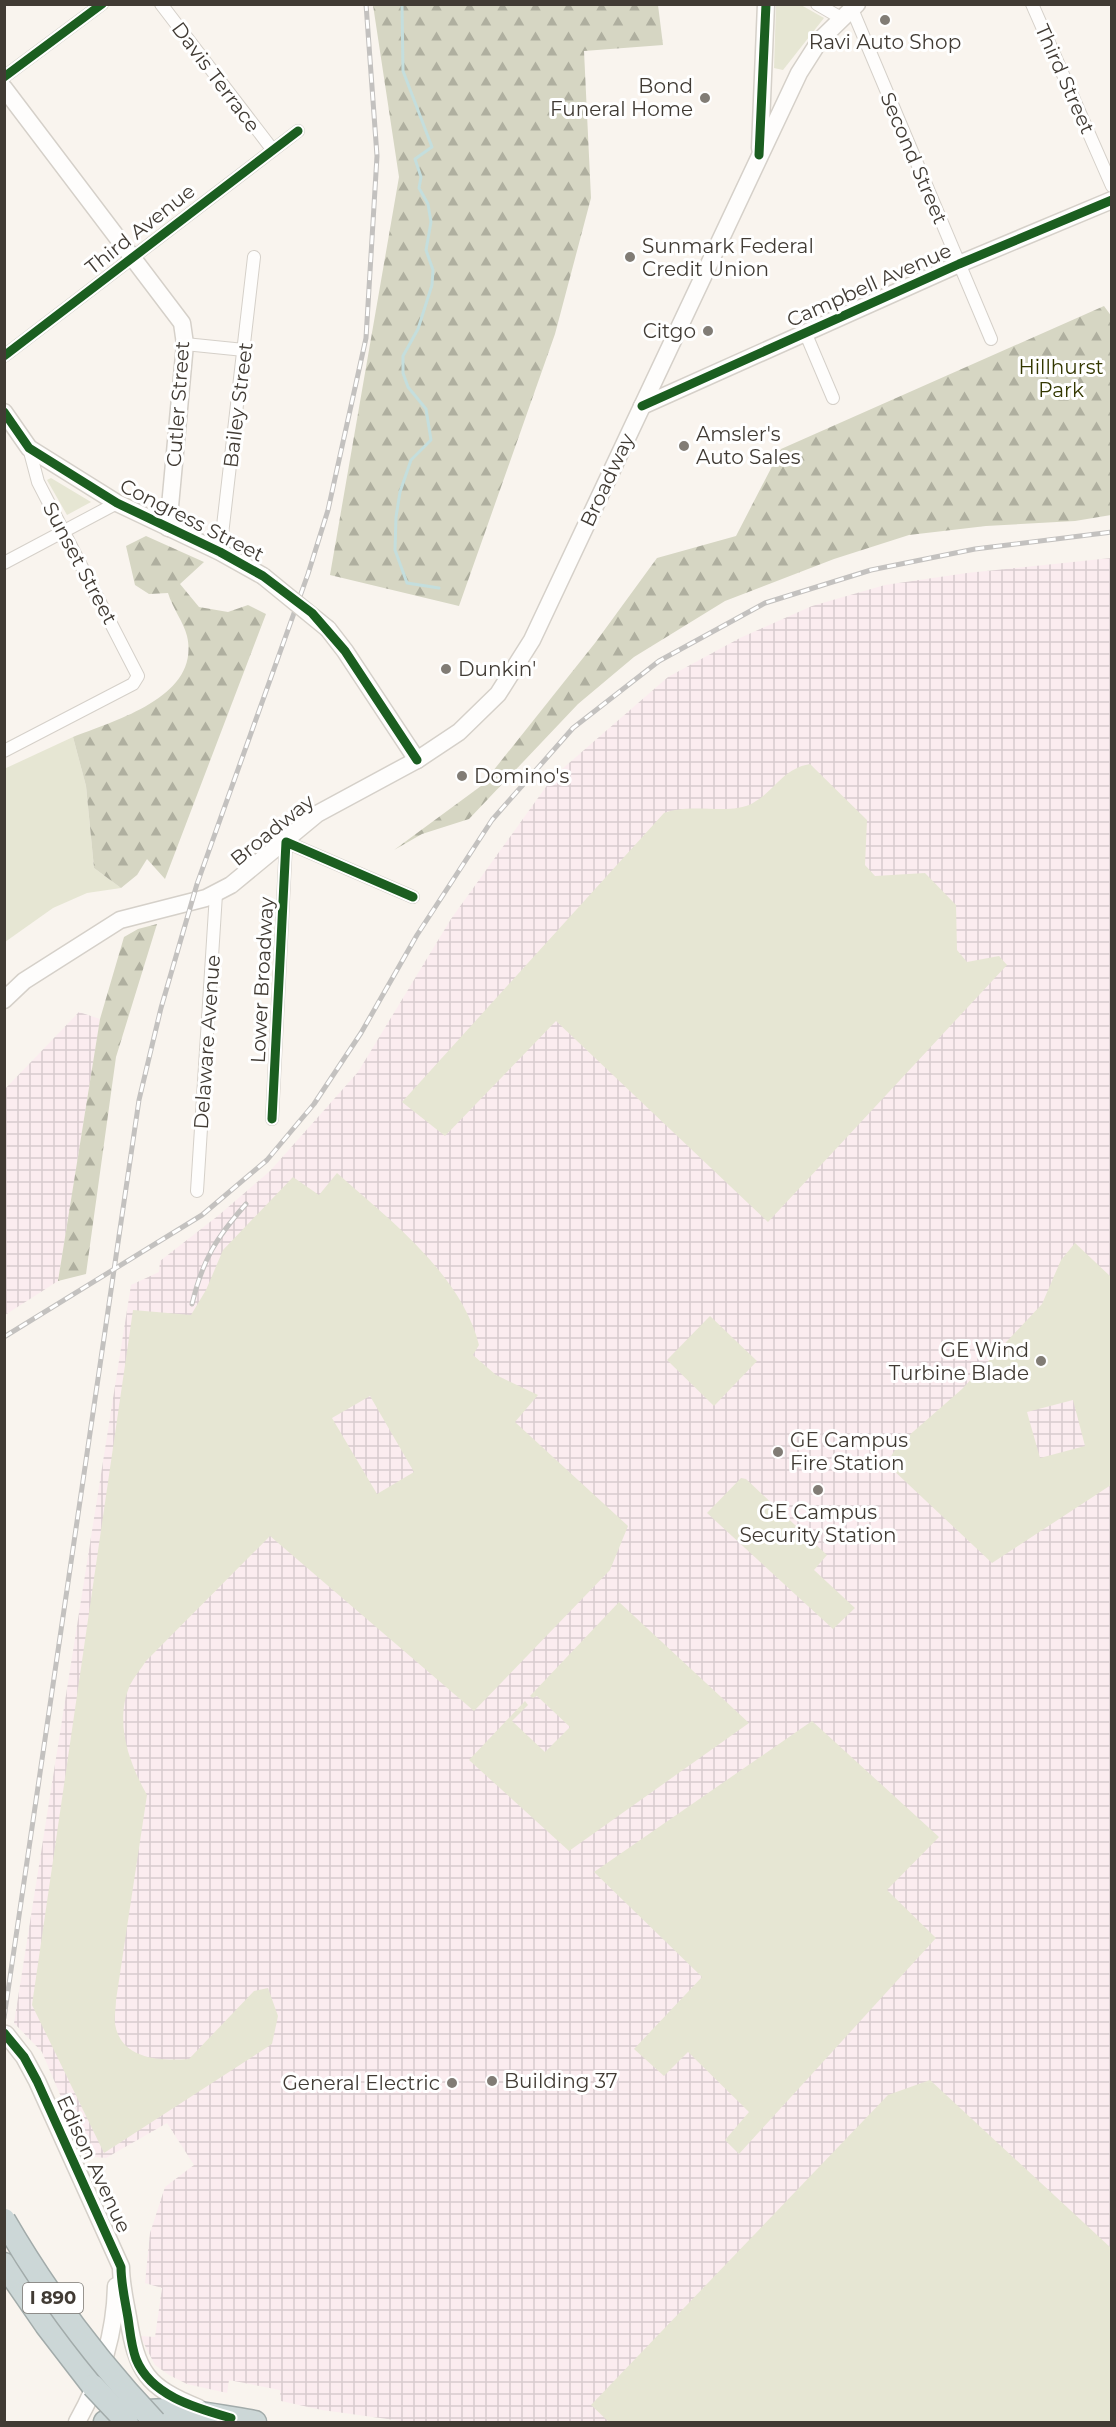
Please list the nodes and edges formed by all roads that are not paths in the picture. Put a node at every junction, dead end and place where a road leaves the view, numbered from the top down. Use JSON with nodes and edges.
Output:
{"nodes":[{"id":1,"x":102,"y":4,"type":"edge"},
{"id":2,"x":161,"y":4,"type":"edge"},
{"id":3,"x":766,"y":4,"type":"edge"},
{"id":4,"x":817,"y":4,"type":"edge"},
{"id":5,"x":1032,"y":4,"type":"edge"},
{"id":6,"x":850,"y":11,"type":"edge"},
{"id":7,"x":4,"y":77,"type":"edge"},
{"id":8,"x":4,"y":88,"type":"edge"},
{"id":9,"x":298,"y":131,"type":"dead end"},
{"id":10,"x":272,"y":150,"type":"junction"},
{"id":11,"x":759,"y":155,"type":"junction"},
{"id":12,"x":1112,"y":186,"type":"edge"},
{"id":13,"x":1112,"y":200,"type":"edge"},
{"id":14,"x":254,"y":257,"type":"dead end"},
{"id":15,"x":132,"y":258,"type":"junction"},
{"id":16,"x":959,"y":264,"type":"junction"},
{"id":17,"x":805,"y":332,"type":"junction"},
{"id":18,"x":991,"y":339,"type":"dead end"},
{"id":19,"x":185,"y":344,"type":"junction"},
{"id":20,"x":244,"y":350,"type":"junction"},
{"id":21,"x":4,"y":356,"type":"edge"},
{"id":22,"x":833,"y":398,"type":"dead end"},
{"id":23,"x":642,"y":406,"type":"junction"},
{"id":24,"x":4,"y":412,"type":"edge"},
{"id":25,"x":29,"y":448,"type":"junction"},
{"id":26,"x":117,"y":503,"type":"junction"},
{"id":27,"x":168,"y":528,"type":"junction"},
{"id":28,"x":63,"y":532,"type":"junction"},
{"id":29,"x":220,"y":552,"type":"junction"},
{"id":30,"x":4,"y":563,"type":"edge"},
{"id":31,"x":4,"y":751,"type":"edge"},
{"id":32,"x":417,"y":760,"type":"junction"},
{"id":33,"x":286,"y":842,"type":"junction"},
{"id":34,"x":216,"y":894,"type":"junction"},
{"id":35,"x":413,"y":897,"type":"dead end"},
{"id":36,"x":4,"y":1000,"type":"edge"},
{"id":37,"x":272,"y":1119,"type":"dead end"},
{"id":38,"x":197,"y":1191,"type":"dead end"},
{"id":39,"x":6,"y":2034,"type":"edge"},
{"id":40,"x":90,"y":2202,"type":"junction"},
{"id":41,"x":4,"y":2220,"type":"edge"},
{"id":42,"x":4,"y":2264,"type":"edge"},
{"id":43,"x":93,"y":2386,"type":"junction"},
{"id":44,"x":130,"y":2396,"type":"junction"},
{"id":45,"x":231,"y":2418,"type":"junction"},
{"id":46,"x":77,"y":2422,"type":"edge"},
{"id":47,"x":105,"y":2422,"type":"edge"},
{"id":48,"x":118,"y":2422,"type":"edge"},
{"id":49,"x":127,"y":2422,"type":"edge"},
{"id":50,"x":155,"y":2422,"type":"edge"},
{"id":51,"x":162,"y":2422,"type":"edge"},
{"id":52,"x":255,"y":2422,"type":"edge"}],
"edges":[{"from":1,"to":7,"type":"street"},
{"from":2,"to":10,"type":"street","name":"Davis Terrace"},
{"from":3,"to":11,"type":"street"},
{"from":4,"to":6,"type":"street"},
{"from":5,"to":12,"type":"street","name":"Third Street"},
{"from":6,"to":11,"type":"street","name":"Broadway"},
{"from":6,"to":16,"type":"street","name":"Second Street"},
{"from":8,"to":15,"type":"street","name":"Cutler Street"},
{"from":9,"to":10,"type":"street","name":"Third Avenue"},
{"from":10,"to":15,"type":"street","name":"Third Avenue"},
{"from":11,"to":23,"type":"street","name":"Broadway"},
{"from":13,"to":16,"type":"street","name":"Campbell Avenue"},
{"from":14,"to":20,"type":"street","name":"Bailey Street"},
{"from":15,"to":19,"type":"street","name":"Cutler Street"},
{"from":15,"to":21,"type":"street","name":"Third Avenue"},
{"from":16,"to":17,"type":"street","name":"Campbell Avenue"},
{"from":16,"to":18,"type":"street","name":"Second Street"},
{"from":17,"to":22,"type":"street"},
{"from":17,"to":23,"type":"street","name":"Campbell Avenue"},
{"from":19,"to":20,"type":"street"},
{"from":19,"to":27,"type":"street","name":"Cutler Street"},
{"from":20,"to":29,"type":"street","name":"Bailey Street"},
{"from":23,"to":32,"type":"street","name":"Broadway"},
{"from":24,"to":25,"type":"street","name":"Congress Street"},
{"from":25,"to":26,"type":"street","name":"Congress Street"},
{"from":25,"to":28,"type":"street","name":"Sunset Street"},
{"from":26,"to":27,"type":"street","name":"Congress Street"},
{"from":26,"to":28,"type":"street"},
{"from":27,"to":29,"type":"street","name":"Congress Street"},
{"from":28,"to":30,"type":"street"},
{"from":28,"to":31,"type":"street","name":"Sunset Street"},
{"from":29,"to":32,"type":"street","name":"Congress Street","bridge":true},
{"from":32,"to":33,"type":"street","name":"Broadway"},
{"from":33,"to":34,"type":"street","name":"Broadway"},
{"from":33,"to":35,"type":"street"},
{"from":33,"to":37,"type":"street","name":"Lower Broadway"},
{"from":34,"to":36,"type":"street","name":"Broadway"},
{"from":34,"to":38,"type":"street","name":"Delaware Avenue"},
{"from":39,"to":40,"type":"street","name":"Edison Avenue"},
{"from":40,"to":45,"type":"street","name":"Edison Avenue"},
{"from":40,"to":46,"type":"street","name":"Edison Avenue"},
{"from":41,"to":44,"type":"highway","number":"I 890","bridge":true},
{"from":42,"to":43,"type":"highway","number":"I 890"},
{"from":43,"to":48,"type":"highway","bridge":true},
{"from":43,"to":49,"type":"highway","number":"I 890","bridge":true},
{"from":44,"to":50,"type":"highway","number":"I 890","bridge":true},
{"from":44,"to":51,"type":"highway","bridge":true},
{"from":45,"to":47,"type":"highway"},
{"from":45,"to":52,"type":"highway"}]}
